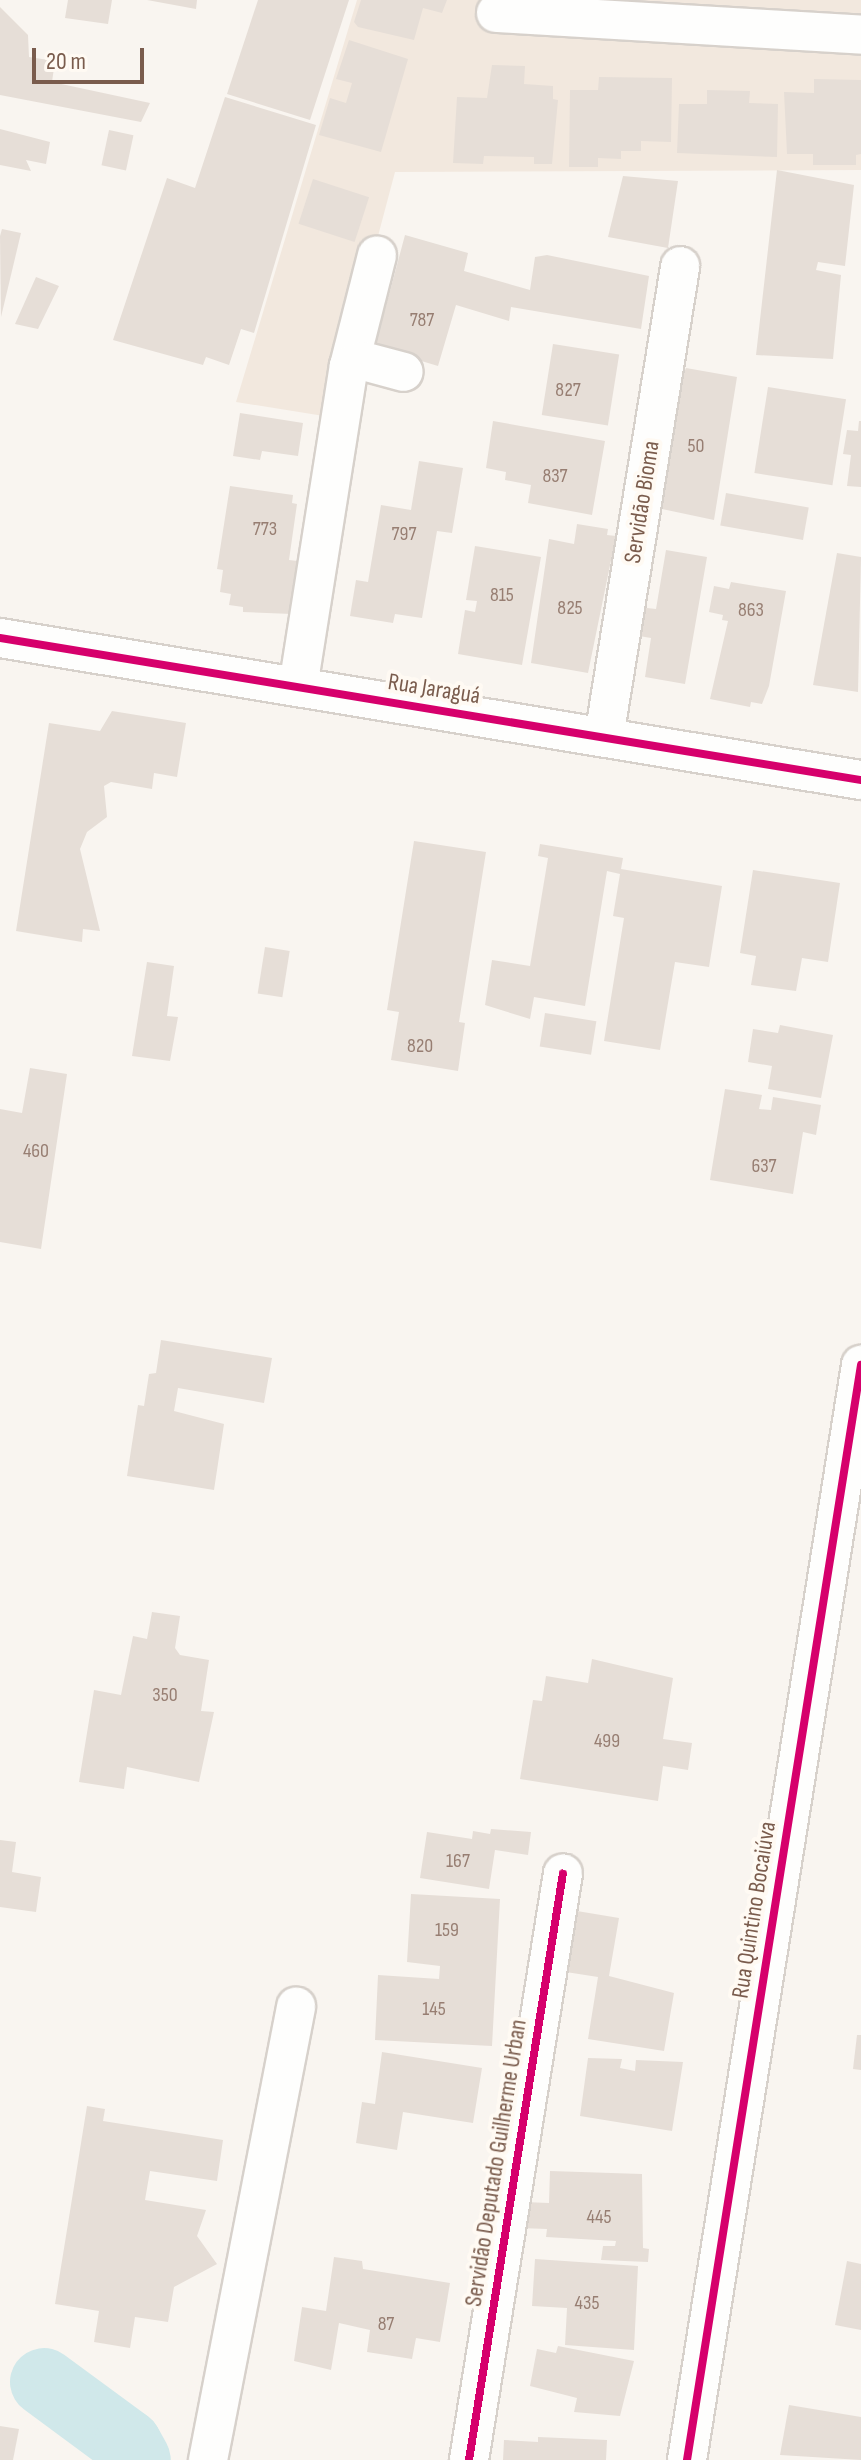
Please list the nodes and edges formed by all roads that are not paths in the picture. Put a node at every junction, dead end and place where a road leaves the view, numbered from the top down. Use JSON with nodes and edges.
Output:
{"nodes":[{"id":1,"x":496,"y":13,"type":"dead end"},
{"id":2,"x":861,"y":35,"type":"edge"},
{"id":3,"x":377,"y":255,"type":"dead end"},
{"id":4,"x":680,"y":266,"type":"dead end"},
{"id":5,"x":349,"y":366,"type":"junction"},
{"id":6,"x":404,"y":372,"type":"dead end"},
{"id":7,"x":0,"y":638,"type":"edge"},
{"id":8,"x":298,"y":687,"type":"junction"},
{"id":9,"x":604,"y":737,"type":"junction"},
{"id":10,"x":861,"y":780,"type":"edge"},
{"id":11,"x":861,"y":1365,"type":"edge"},
{"id":12,"x":563,"y":1873,"type":"dead end"},
{"id":13,"x":296,"y":2006,"type":"dead end"},
{"id":14,"x":208,"y":2460,"type":"edge"},
{"id":15,"x":469,"y":2460,"type":"edge"},
{"id":16,"x":687,"y":2460,"type":"edge"}],
"edges":[{"from":1,"to":2,"type":"street"},
{"from":3,"to":5,"type":"street"},
{"from":4,"to":9,"type":"street","name":"Servidão Bioma"},
{"from":5,"to":6,"type":"street"},
{"from":5,"to":8,"type":"street"},
{"from":7,"to":8,"type":"street","name":"Rua Jaraguá"},
{"from":8,"to":9,"type":"street","name":"Rua Jaraguá"},
{"from":9,"to":10,"type":"street","name":"Rua Jaraguá"},
{"from":11,"to":16,"type":"street","name":"Rua Quintino Bocaiúva"},
{"from":12,"to":15,"type":"street","name":"Servidão Deputado Guilherme Urban"},
{"from":13,"to":14,"type":"street"}]}
